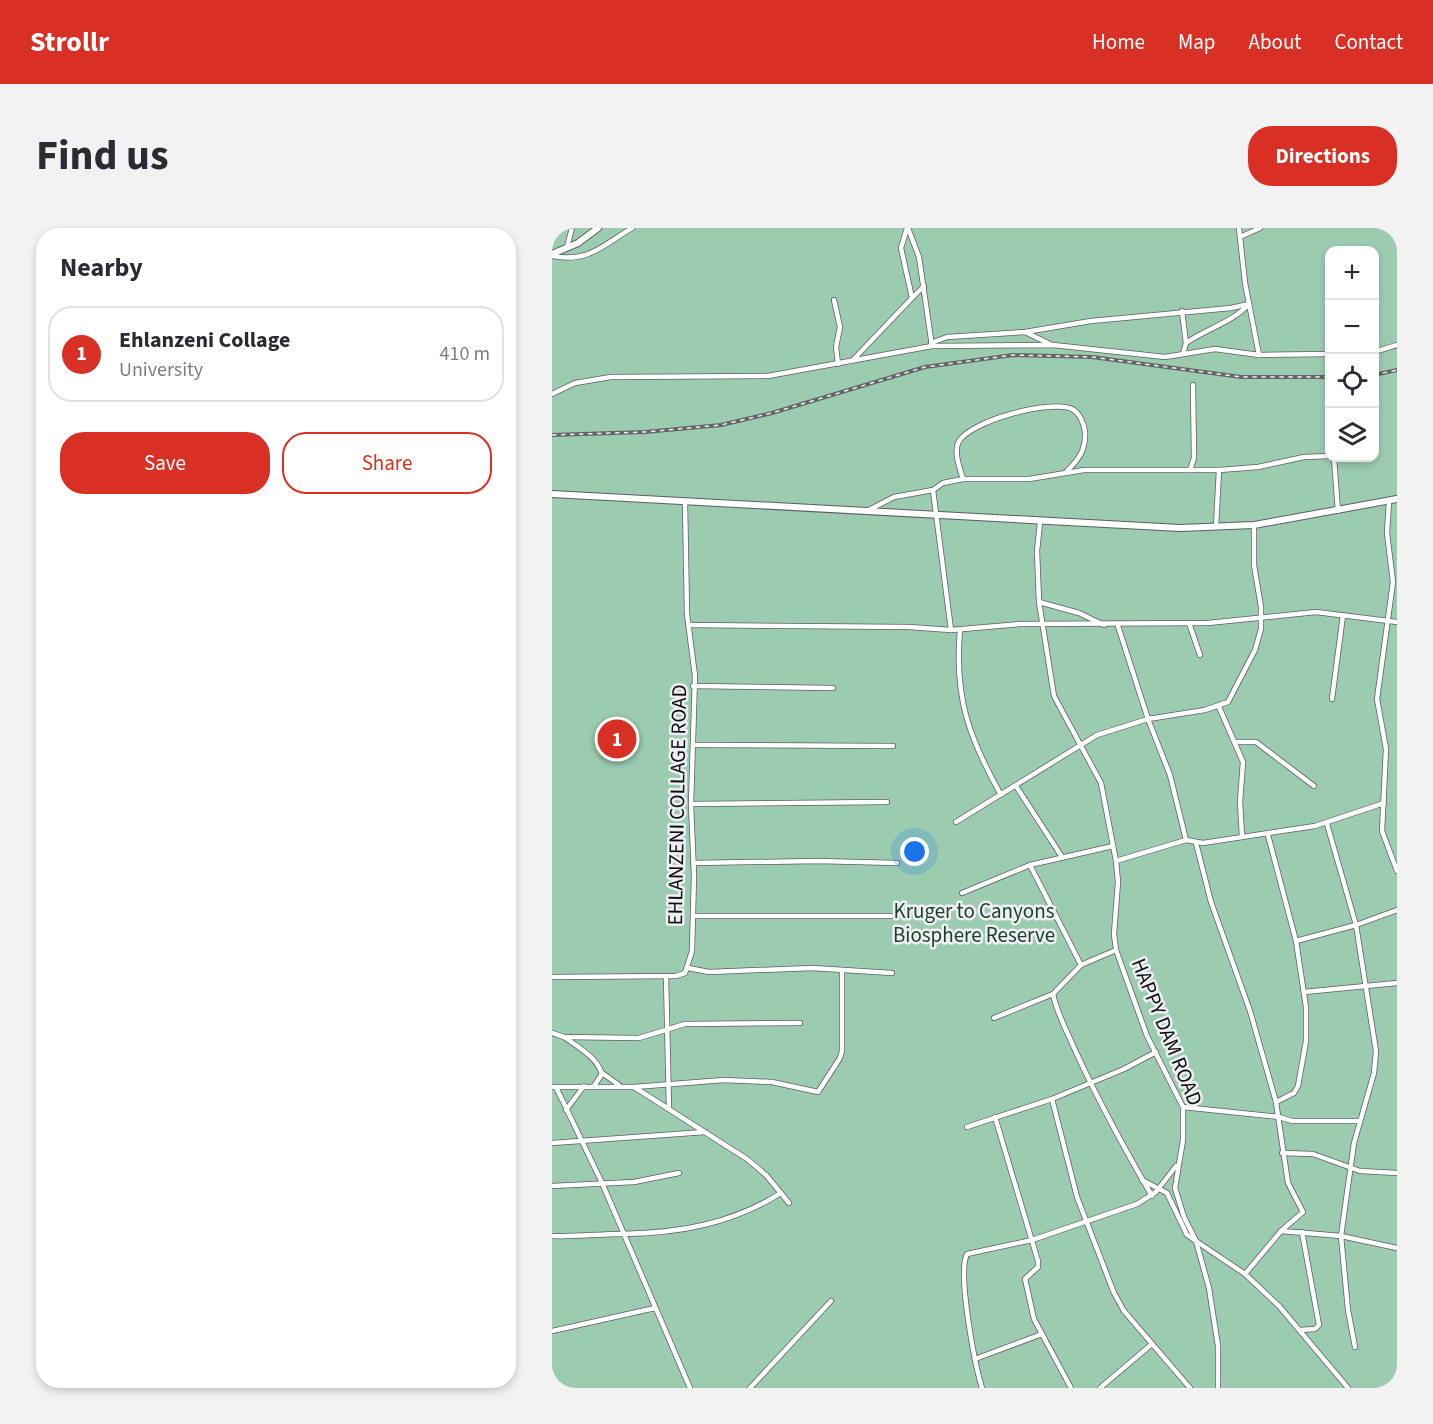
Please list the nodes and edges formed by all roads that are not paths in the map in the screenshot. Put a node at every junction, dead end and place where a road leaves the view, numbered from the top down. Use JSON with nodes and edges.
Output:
{"nodes":[{"id":1,"x":572,"y":228,"type":"edge"},
{"id":2,"x":598,"y":228,"type":"edge"},
{"id":3,"x":907,"y":228,"type":"edge"},
{"id":4,"x":1239,"y":228,"type":"edge"},
{"id":5,"x":1260,"y":228,"type":"edge"},
{"id":6,"x":629,"y":229,"type":"edge"},
{"id":7,"x":1240,"y":237,"type":"junction"},
{"id":8,"x":567,"y":248,"type":"junction"},
{"id":9,"x":552,"y":255,"type":"edge"},
{"id":10,"x":924,"y":286,"type":"junction"},
{"id":11,"x":912,"y":298,"type":"junction"},
{"id":12,"x":834,"y":300,"type":"dead end"},
{"id":13,"x":1249,"y":304,"type":"junction"},
{"id":14,"x":1182,"y":312,"type":"junction"},
{"id":15,"x":1025,"y":332,"type":"junction"},
{"id":16,"x":1186,"y":343,"type":"junction"},
{"id":17,"x":931,"y":344,"type":"junction"},
{"id":18,"x":1053,"y":345,"type":"junction"},
{"id":19,"x":1397,"y":345,"type":"edge"},
{"id":20,"x":1379,"y":350,"type":"edge"},
{"id":21,"x":1183,"y":354,"type":"junction"},
{"id":22,"x":1325,"y":354,"type":"edge"},
{"id":23,"x":1259,"y":355,"type":"junction"},
{"id":24,"x":851,"y":361,"type":"junction"},
{"id":25,"x":838,"y":364,"type":"junction"},
{"id":26,"x":1193,"y":385,"type":"dead end"},
{"id":27,"x":552,"y":394,"type":"edge"},
{"id":28,"x":1325,"y":456,"type":"edge"},
{"id":29,"x":1334,"y":462,"type":"edge"},
{"id":30,"x":1190,"y":470,"type":"junction"},
{"id":31,"x":1220,"y":470,"type":"junction"},
{"id":32,"x":1066,"y":472,"type":"junction"},
{"id":33,"x":963,"y":479,"type":"junction"},
{"id":34,"x":933,"y":490,"type":"junction"},
{"id":35,"x":552,"y":494,"type":"edge"},
{"id":36,"x":1397,"y":499,"type":"edge"},
{"id":37,"x":1389,"y":501,"type":"junction"},
{"id":38,"x":685,"y":502,"type":"junction"},
{"id":39,"x":1338,"y":511,"type":"junction"},
{"id":40,"x":864,"y":512,"type":"junction"},
{"id":41,"x":935,"y":515,"type":"junction"},
{"id":42,"x":1040,"y":523,"type":"junction"},
{"id":43,"x":1254,"y":525,"type":"junction"},
{"id":44,"x":1216,"y":528,"type":"junction"},
{"id":45,"x":1039,"y":602,"type":"junction"},
{"id":46,"x":1343,"y":615,"type":"junction"},
{"id":47,"x":1262,"y":617,"type":"junction"},
{"id":48,"x":1388,"y":621,"type":"junction"},
{"id":49,"x":1397,"y":622,"type":"edge"},
{"id":50,"x":1189,"y":623,"type":"junction"},
{"id":51,"x":689,"y":625,"type":"junction"},
{"id":52,"x":1041,"y":625,"type":"junction"},
{"id":53,"x":1105,"y":625,"type":"junction"},
{"id":54,"x":1118,"y":626,"type":"junction"},
{"id":55,"x":951,"y":630,"type":"junction"},
{"id":56,"x":960,"y":630,"type":"junction"},
{"id":57,"x":1200,"y":655,"type":"dead end"},
{"id":58,"x":693,"y":686,"type":"junction"},
{"id":59,"x":833,"y":688,"type":"dead end"},
{"id":60,"x":1332,"y":699,"type":"dead end"},
{"id":61,"x":1219,"y":707,"type":"junction"},
{"id":62,"x":1148,"y":719,"type":"junction"},
{"id":63,"x":1236,"y":742,"type":"junction"},
{"id":64,"x":1080,"y":744,"type":"junction"},
{"id":65,"x":693,"y":745,"type":"junction"},
{"id":66,"x":893,"y":746,"type":"dead end"},
{"id":67,"x":1016,"y":786,"type":"junction"},
{"id":68,"x":1314,"y":786,"type":"dead end"},
{"id":69,"x":1001,"y":795,"type":"junction"},
{"id":70,"x":887,"y":802,"type":"dead end"},
{"id":71,"x":1384,"y":803,"type":"junction"},
{"id":72,"x":691,"y":804,"type":"junction"},
{"id":73,"x":956,"y":822,"type":"dead end"},
{"id":74,"x":1327,"y":824,"type":"junction"},
{"id":75,"x":1268,"y":835,"type":"junction"},
{"id":76,"x":1242,"y":836,"type":"junction"},
{"id":77,"x":1186,"y":840,"type":"junction"},
{"id":78,"x":1196,"y":843,"type":"junction"},
{"id":79,"x":1113,"y":846,"type":"junction"},
{"id":80,"x":1062,"y":857,"type":"junction"},
{"id":81,"x":1116,"y":861,"type":"junction"},
{"id":82,"x":693,"y":863,"type":"junction"},
{"id":83,"x":897,"y":864,"type":"dead end"},
{"id":84,"x":1030,"y":865,"type":"junction"},
{"id":85,"x":1397,"y":871,"type":"edge"},
{"id":86,"x":962,"y":893,"type":"dead end"},
{"id":87,"x":1397,"y":910,"type":"edge"},
{"id":88,"x":693,"y":916,"type":"junction"},
{"id":89,"x":891,"y":916,"type":"dead end"},
{"id":90,"x":1356,"y":925,"type":"junction"},
{"id":91,"x":1296,"y":940,"type":"junction"},
{"id":92,"x":1116,"y":951,"type":"junction"},
{"id":93,"x":1081,"y":965,"type":"junction"},
{"id":94,"x":688,"y":968,"type":"junction"},
{"id":95,"x":843,"y":970,"type":"junction"},
{"id":96,"x":892,"y":973,"type":"dead end"},
{"id":97,"x":666,"y":976,"type":"junction"},
{"id":98,"x":552,"y":977,"type":"edge"},
{"id":99,"x":1397,"y":983,"type":"edge"},
{"id":100,"x":1365,"y":986,"type":"junction"},
{"id":101,"x":1304,"y":992,"type":"junction"},
{"id":102,"x":1053,"y":994,"type":"junction"},
{"id":103,"x":994,"y":1018,"type":"dead end"},
{"id":104,"x":800,"y":1023,"type":"dead end"},
{"id":105,"x":669,"y":1029,"type":"junction"},
{"id":106,"x":552,"y":1033,"type":"edge"},
{"id":107,"x":564,"y":1036,"type":"junction"},
{"id":108,"x":1156,"y":1052,"type":"junction"},
{"id":109,"x":602,"y":1073,"type":"junction"},
{"id":110,"x":668,"y":1083,"type":"junction"},
{"id":111,"x":1090,"y":1084,"type":"junction"},
{"id":112,"x":584,"y":1086,"type":"junction"},
{"id":113,"x":594,"y":1086,"type":"junction"},
{"id":114,"x":622,"y":1086,"type":"junction"},
{"id":115,"x":554,"y":1087,"type":"edge"},
{"id":116,"x":634,"y":1087,"type":"junction"},
{"id":117,"x":1052,"y":1099,"type":"junction"},
{"id":118,"x":1276,"y":1102,"type":"junction"},
{"id":119,"x":1184,"y":1107,"type":"junction"},
{"id":120,"x":669,"y":1109,"type":"junction"},
{"id":121,"x":566,"y":1110,"type":"junction"},
{"id":122,"x":995,"y":1117,"type":"junction"},
{"id":123,"x":1279,"y":1117,"type":"junction"},
{"id":124,"x":1359,"y":1121,"type":"junction"},
{"id":125,"x":967,"y":1127,"type":"dead end"},
{"id":126,"x":708,"y":1132,"type":"junction"},
{"id":127,"x":581,"y":1142,"type":"junction"},
{"id":128,"x":552,"y":1143,"type":"edge"},
{"id":129,"x":1282,"y":1153,"type":"junction"},
{"id":130,"x":1177,"y":1164,"type":"junction"},
{"id":131,"x":1350,"y":1168,"type":"junction"},
{"id":132,"x":679,"y":1173,"type":"dead end"},
{"id":133,"x":1397,"y":1173,"type":"edge"},
{"id":134,"x":1142,"y":1180,"type":"junction"},
{"id":135,"x":602,"y":1183,"type":"junction"},
{"id":136,"x":552,"y":1186,"type":"edge"},
{"id":137,"x":1159,"y":1189,"type":"junction"},
{"id":138,"x":781,"y":1193,"type":"junction"},
{"id":139,"x":1152,"y":1196,"type":"junction"},
{"id":140,"x":789,"y":1203,"type":"dead end"},
{"id":141,"x":1086,"y":1221,"type":"junction"},
{"id":142,"x":1281,"y":1231,"type":"junction"},
{"id":143,"x":1302,"y":1232,"type":"junction"},
{"id":144,"x":623,"y":1234,"type":"junction"},
{"id":145,"x":552,"y":1236,"type":"edge"},
{"id":146,"x":1341,"y":1236,"type":"junction"},
{"id":147,"x":1032,"y":1240,"type":"junction"},
{"id":148,"x":1196,"y":1241,"type":"junction"},
{"id":149,"x":1397,"y":1248,"type":"edge"},
{"id":150,"x":1245,"y":1274,"type":"junction"},
{"id":151,"x":831,"y":1301,"type":"dead end"},
{"id":152,"x":655,"y":1308,"type":"junction"},
{"id":153,"x":1300,"y":1330,"type":"junction"},
{"id":154,"x":552,"y":1331,"type":"edge"},
{"id":155,"x":1042,"y":1334,"type":"junction"},
{"id":156,"x":1152,"y":1344,"type":"junction"},
{"id":157,"x":1355,"y":1347,"type":"dead end"},
{"id":158,"x":975,"y":1359,"type":"junction"},
{"id":159,"x":1339,"y":1377,"type":"junction"},
{"id":160,"x":690,"y":1388,"type":"edge"},
{"id":161,"x":750,"y":1388,"type":"edge"},
{"id":162,"x":982,"y":1388,"type":"edge"},
{"id":163,"x":1071,"y":1388,"type":"edge"},
{"id":164,"x":1100,"y":1388,"type":"edge"},
{"id":165,"x":1190,"y":1388,"type":"edge"},
{"id":166,"x":1218,"y":1388,"type":"edge"},
{"id":167,"x":1342,"y":1388,"type":"edge"},
{"id":168,"x":1348,"y":1388,"type":"edge"}],
"edges":[{"from":1,"to":8,"type":"street"},
{"from":2,"to":8,"type":"street"},
{"from":3,"to":10,"type":"street"},
{"from":3,"to":11,"type":"street"},
{"from":4,"to":7,"type":"street"},
{"from":5,"to":7,"type":"street"},
{"from":6,"to":9,"type":"street"},
{"from":7,"to":13,"type":"street"},
{"from":8,"to":9,"type":"street"},
{"from":10,"to":11,"type":"street"},
{"from":10,"to":17,"type":"street"},
{"from":11,"to":24,"type":"street"},
{"from":12,"to":25,"type":"street"},
{"from":13,"to":14,"type":"street"},
{"from":13,"to":16,"type":"street"},
{"from":13,"to":23,"type":"street"},
{"from":14,"to":15,"type":"street"},
{"from":14,"to":16,"type":"street"},
{"from":15,"to":17,"type":"street"},
{"from":15,"to":18,"type":"street"},
{"from":16,"to":21,"type":"street"},
{"from":17,"to":18,"type":"street"},
{"from":17,"to":24,"type":"street"},
{"from":18,"to":21,"type":"street"},
{"from":19,"to":20,"type":"street"},
{"from":21,"to":23,"type":"street"},
{"from":22,"to":23,"type":"street"},
{"from":24,"to":25,"type":"street"},
{"from":25,"to":27,"type":"street"},
{"from":26,"to":30,"type":"street"},
{"from":28,"to":31,"type":"street"},
{"from":29,"to":39,"type":"street"},
{"from":30,"to":31,"type":"street"},
{"from":30,"to":32,"type":"street"},
{"from":31,"to":44,"type":"street"},
{"from":32,"to":33,"type":"street"},
{"from":32,"to":33,"type":"street"},
{"from":33,"to":34,"type":"street"},
{"from":34,"to":40,"type":"street"},
{"from":34,"to":41,"type":"street"},
{"from":35,"to":38,"type":"street"},
{"from":36,"to":37,"type":"street"},
{"from":37,"to":39,"type":"street"},
{"from":37,"to":48,"type":"street"},
{"from":38,"to":40,"type":"street"},
{"from":38,"to":51,"type":"street","name":"EHLANZENI COLLAGE ROAD"},
{"from":39,"to":43,"type":"street"},
{"from":40,"to":41,"type":"street"},
{"from":41,"to":42,"type":"street"},
{"from":41,"to":55,"type":"street"},
{"from":42,"to":44,"type":"street"},
{"from":42,"to":45,"type":"street","name":"HAPPY DAM ROAD"},
{"from":43,"to":44,"type":"street"},
{"from":43,"to":47,"type":"street"},
{"from":45,"to":52,"type":"street","name":"HAPPY DAM ROAD"},
{"from":45,"to":53,"type":"street"},
{"from":46,"to":47,"type":"street"},
{"from":46,"to":48,"type":"street"},
{"from":46,"to":60,"type":"street"},
{"from":47,"to":50,"type":"street"},
{"from":47,"to":61,"type":"street"},
{"from":48,"to":49,"type":"street"},
{"from":48,"to":71,"type":"street"},
{"from":50,"to":54,"type":"street"},
{"from":50,"to":57,"type":"street"},
{"from":51,"to":55,"type":"street"},
{"from":51,"to":58,"type":"street","name":"EHLANZENI COLLAGE ROAD"},
{"from":52,"to":53,"type":"street"},
{"from":52,"to":56,"type":"street"},
{"from":52,"to":64,"type":"street","name":"HAPPY DAM ROAD"},
{"from":53,"to":54,"type":"street"},
{"from":54,"to":62,"type":"street"},
{"from":55,"to":56,"type":"street"},
{"from":56,"to":69,"type":"street"},
{"from":58,"to":59,"type":"street"},
{"from":58,"to":65,"type":"street","name":"EHLANZENI COLLAGE ROAD"},
{"from":61,"to":62,"type":"street"},
{"from":61,"to":63,"type":"street"},
{"from":62,"to":64,"type":"street"},
{"from":62,"to":77,"type":"street"},
{"from":63,"to":68,"type":"street"},
{"from":63,"to":76,"type":"street"},
{"from":64,"to":67,"type":"street"},
{"from":64,"to":79,"type":"street","name":"HAPPY DAM ROAD"},
{"from":65,"to":66,"type":"street"},
{"from":65,"to":72,"type":"street","name":"EHLANZENI COLLAGE ROAD"},
{"from":67,"to":69,"type":"street"},
{"from":67,"to":80,"type":"street"},
{"from":69,"to":73,"type":"street"},
{"from":70,"to":72,"type":"street"},
{"from":71,"to":74,"type":"street"},
{"from":71,"to":85,"type":"street"},
{"from":72,"to":82,"type":"street","name":"EHLANZENI COLLAGE ROAD"},
{"from":74,"to":75,"type":"street"},
{"from":74,"to":90,"type":"street"},
{"from":75,"to":76,"type":"street"},
{"from":75,"to":91,"type":"street"},
{"from":76,"to":78,"type":"street"},
{"from":77,"to":78,"type":"street"},
{"from":77,"to":81,"type":"street"},
{"from":78,"to":118,"type":"street"},
{"from":79,"to":80,"type":"street"},
{"from":79,"to":81,"type":"street","name":"HAPPY DAM ROAD"},
{"from":80,"to":84,"type":"street"},
{"from":81,"to":92,"type":"street","name":"HAPPY DAM ROAD"},
{"from":82,"to":83,"type":"street"},
{"from":82,"to":88,"type":"street","name":"EHLANZENI COLLAGE ROAD"},
{"from":84,"to":86,"type":"street"},
{"from":84,"to":93,"type":"street"},
{"from":87,"to":90,"type":"street"},
{"from":88,"to":89,"type":"street"},
{"from":88,"to":94,"type":"street","name":"EHLANZENI COLLAGE ROAD"},
{"from":90,"to":91,"type":"street"},
{"from":90,"to":100,"type":"street"},
{"from":91,"to":101,"type":"street"},
{"from":92,"to":93,"type":"street"},
{"from":92,"to":108,"type":"street","name":"HAPPY DAM ROAD"},
{"from":93,"to":102,"type":"street"},
{"from":94,"to":95,"type":"street"},
{"from":94,"to":97,"type":"street"},
{"from":95,"to":96,"type":"street"},
{"from":95,"to":110,"type":"street"},
{"from":97,"to":98,"type":"street"},
{"from":97,"to":105,"type":"street"},
{"from":99,"to":100,"type":"street"},
{"from":100,"to":101,"type":"street"},
{"from":100,"to":124,"type":"street"},
{"from":101,"to":118,"type":"street"},
{"from":102,"to":103,"type":"street"},
{"from":102,"to":111,"type":"street"},
{"from":104,"to":105,"type":"street"},
{"from":105,"to":107,"type":"street"},
{"from":105,"to":110,"type":"street"},
{"from":106,"to":107,"type":"street"},
{"from":107,"to":109,"type":"street"},
{"from":108,"to":111,"type":"street"},
{"from":108,"to":119,"type":"street","name":"HAPPY DAM ROAD"},
{"from":109,"to":113,"type":"street"},
{"from":109,"to":114,"type":"street"},
{"from":110,"to":116,"type":"street"},
{"from":110,"to":120,"type":"street"},
{"from":111,"to":117,"type":"street"},
{"from":111,"to":134,"type":"street"},
{"from":112,"to":113,"type":"street"},
{"from":112,"to":115,"type":"street"},
{"from":112,"to":121,"type":"street"},
{"from":113,"to":114,"type":"street"},
{"from":114,"to":116,"type":"street"},
{"from":115,"to":121,"type":"street"},
{"from":116,"to":120,"type":"street"},
{"from":117,"to":122,"type":"street"},
{"from":117,"to":141,"type":"street"},
{"from":118,"to":123,"type":"street"},
{"from":119,"to":123,"type":"street"},
{"from":119,"to":130,"type":"street","name":"HAPPY DAM ROAD"},
{"from":120,"to":126,"type":"street"},
{"from":121,"to":127,"type":"street"},
{"from":122,"to":125,"type":"street"},
{"from":122,"to":147,"type":"street"},
{"from":123,"to":124,"type":"street"},
{"from":123,"to":129,"type":"street"},
{"from":124,"to":131,"type":"street"},
{"from":126,"to":127,"type":"street"},
{"from":126,"to":138,"type":"street"},
{"from":127,"to":128,"type":"street"},
{"from":127,"to":135,"type":"street"},
{"from":129,"to":131,"type":"street"},
{"from":129,"to":142,"type":"street"},
{"from":130,"to":137,"type":"street"},
{"from":130,"to":148,"type":"street","name":"HAPPY DAM ROAD"},
{"from":131,"to":133,"type":"street"},
{"from":131,"to":146,"type":"street"},
{"from":132,"to":135,"type":"street"},
{"from":134,"to":137,"type":"street"},
{"from":134,"to":139,"type":"street"},
{"from":135,"to":136,"type":"street"},
{"from":135,"to":144,"type":"street"},
{"from":137,"to":139,"type":"street"},
{"from":137,"to":148,"type":"street"},
{"from":138,"to":140,"type":"street"},
{"from":138,"to":144,"type":"street"},
{"from":139,"to":141,"type":"street"},
{"from":141,"to":147,"type":"street"},
{"from":141,"to":156,"type":"street"},
{"from":142,"to":143,"type":"street"},
{"from":142,"to":150,"type":"street"},
{"from":143,"to":146,"type":"street"},
{"from":143,"to":153,"type":"street"},
{"from":144,"to":145,"type":"street"},
{"from":144,"to":152,"type":"street"},
{"from":146,"to":149,"type":"street"},
{"from":146,"to":157,"type":"street"},
{"from":147,"to":155,"type":"street"},
{"from":147,"to":158,"type":"street"},
{"from":148,"to":150,"type":"street"},
{"from":148,"to":166,"type":"street","name":"HAPPY DAM ROAD"},
{"from":150,"to":153,"type":"street"},
{"from":151,"to":161,"type":"street"},
{"from":152,"to":154,"type":"street"},
{"from":152,"to":160,"type":"street"},
{"from":153,"to":159,"type":"street"},
{"from":155,"to":158,"type":"street"},
{"from":155,"to":163,"type":"street"},
{"from":156,"to":164,"type":"street"},
{"from":156,"to":165,"type":"street"},
{"from":158,"to":162,"type":"street"},
{"from":159,"to":167,"type":"street"},
{"from":159,"to":168,"type":"street"}]}
